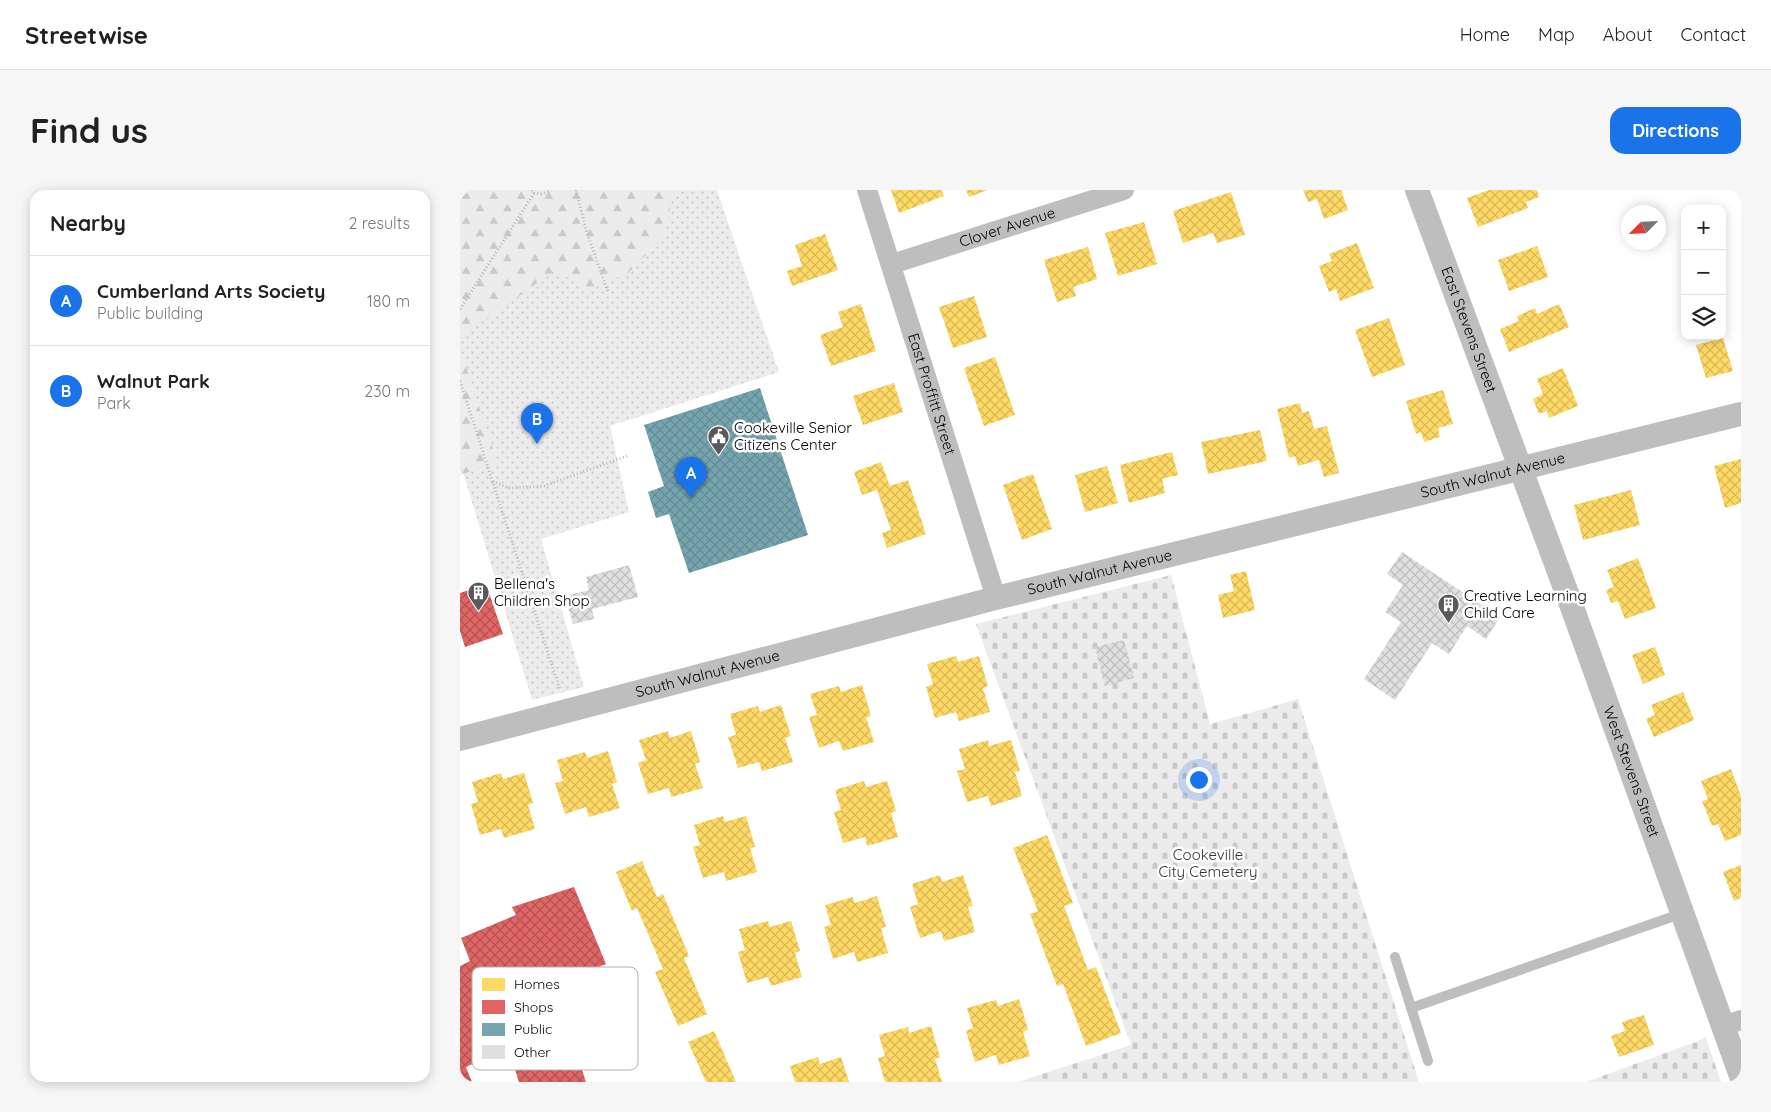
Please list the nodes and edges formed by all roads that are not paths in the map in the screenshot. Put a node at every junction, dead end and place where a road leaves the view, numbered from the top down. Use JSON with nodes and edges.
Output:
{"nodes":[{"id":1,"x":868,"y":190,"type":"edge"},
{"id":2,"x":1124,"y":190,"type":"edge"},
{"id":3,"x":1417,"y":190,"type":"edge"},
{"id":4,"x":892,"y":264,"type":"junction"},
{"id":5,"x":1741,"y":414,"type":"edge"},
{"id":6,"x":1521,"y":468,"type":"junction"},
{"id":7,"x":996,"y":598,"type":"junction"},
{"id":8,"x":460,"y":739,"type":"edge"},
{"id":9,"x":1682,"y":913,"type":"junction"},
{"id":10,"x":1395,"y":957,"type":"dead end"},
{"id":11,"x":1411,"y":1008,"type":"junction"},
{"id":12,"x":1732,"y":1023,"type":"edge"},
{"id":13,"x":1428,"y":1061,"type":"dead end"},
{"id":14,"x":1741,"y":1076,"type":"edge"}],
"edges":[{"from":1,"to":4,"type":"street","name":"East Proffitt Street"},
{"from":2,"to":4,"type":"street","name":"Clover Avenue"},
{"from":3,"to":6,"type":"street","name":"East Stevens Street"},
{"from":4,"to":7,"type":"street","name":"East Proffitt Street"},
{"from":5,"to":6,"type":"street","name":"South Walnut Avenue"},
{"from":6,"to":7,"type":"street","name":"South Walnut Avenue"},
{"from":6,"to":9,"type":"street","name":"West Stevens Street"},
{"from":7,"to":8,"type":"street","name":"South Walnut Avenue"},
{"from":9,"to":11,"type":"lane"},
{"from":9,"to":12,"type":"street","name":"West Stevens Street"},
{"from":10,"to":11,"type":"lane"},
{"from":11,"to":13,"type":"lane"},
{"from":12,"to":14,"type":"street","name":"West Stevens Street"}]}
